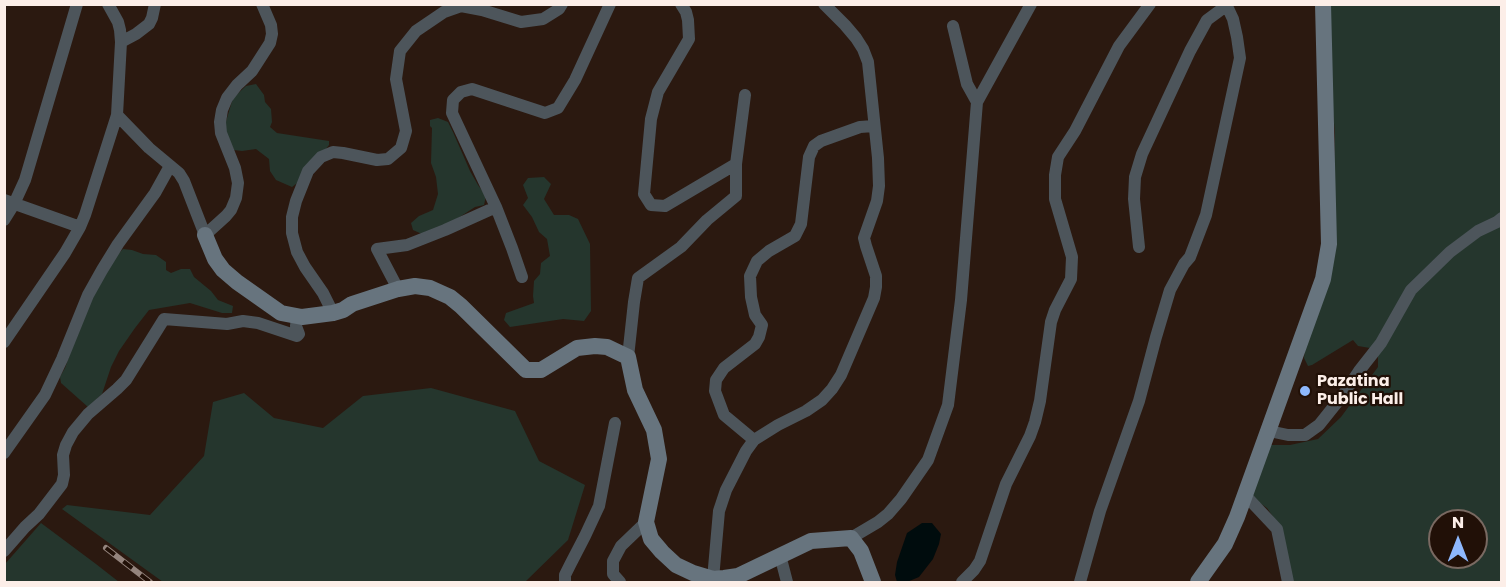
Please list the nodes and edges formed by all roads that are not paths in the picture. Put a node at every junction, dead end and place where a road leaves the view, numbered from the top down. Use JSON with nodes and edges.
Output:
{"nodes":[{"id":1,"x":77,"y":4,"type":"edge"},
{"id":2,"x":108,"y":4,"type":"edge"},
{"id":3,"x":155,"y":4,"type":"edge"},
{"id":4,"x":262,"y":4,"type":"edge"},
{"id":5,"x":562,"y":4,"type":"edge"},
{"id":6,"x":610,"y":4,"type":"edge"},
{"id":7,"x":681,"y":4,"type":"edge"},
{"id":8,"x":824,"y":4,"type":"edge"},
{"id":9,"x":1031,"y":4,"type":"edge"},
{"id":10,"x":1150,"y":4,"type":"edge"},
{"id":11,"x":1323,"y":4,"type":"edge"},
{"id":12,"x":1226,"y":5,"type":"edge"},
{"id":13,"x":953,"y":26,"type":"dead end"},
{"id":14,"x":121,"y":42,"type":"junction"},
{"id":15,"x":745,"y":95,"type":"dead end"},
{"id":16,"x":977,"y":102,"type":"junction"},
{"id":17,"x":117,"y":116,"type":"junction"},
{"id":18,"x":874,"y":126,"type":"junction"},
{"id":19,"x":736,"y":164,"type":"junction"},
{"id":20,"x":170,"y":166,"type":"junction"},
{"id":21,"x":9,"y":202,"type":"edge"},
{"id":22,"x":496,"y":207,"type":"junction"},
{"id":23,"x":1502,"y":218,"type":"edge"},
{"id":24,"x":4,"y":220,"type":"edge"},
{"id":25,"x":80,"y":227,"type":"junction"},
{"id":26,"x":205,"y":235,"type":"junction"},
{"id":27,"x":1140,"y":247,"type":"dead end"},
{"id":28,"x":522,"y":277,"type":"dead end"},
{"id":29,"x":398,"y":289,"type":"junction"},
{"id":30,"x":333,"y":313,"type":"junction"},
{"id":31,"x":297,"y":316,"type":"junction"},
{"id":32,"x":4,"y":342,"type":"edge"},
{"id":33,"x":628,"y":357,"type":"junction"},
{"id":34,"x":615,"y":423,"type":"dead end"},
{"id":35,"x":1269,"y":431,"type":"junction"},
{"id":36,"x":754,"y":440,"type":"junction"},
{"id":37,"x":4,"y":453,"type":"edge"},
{"id":38,"x":1245,"y":495,"type":"junction"},
{"id":39,"x":646,"y":522,"type":"junction"},
{"id":40,"x":852,"y":538,"type":"junction"},
{"id":41,"x":4,"y":551,"type":"edge"},
{"id":42,"x":780,"y":555,"type":"junction"},
{"id":43,"x":692,"y":578,"type":"edge"},
{"id":44,"x":713,"y":579,"type":"junction"},
{"id":45,"x":565,"y":582,"type":"edge"},
{"id":46,"x":620,"y":582,"type":"edge"},
{"id":47,"x":787,"y":582,"type":"edge"},
{"id":48,"x":873,"y":582,"type":"edge"},
{"id":49,"x":962,"y":582,"type":"edge"},
{"id":50,"x":1080,"y":582,"type":"edge"},
{"id":51,"x":1198,"y":582,"type":"edge"},
{"id":52,"x":1288,"y":582,"type":"edge"}],
"edges":[{"from":1,"to":21,"type":"street"},
{"from":2,"to":14,"type":"street"},
{"from":3,"to":14,"type":"street"},
{"from":4,"to":26,"type":"street"},
{"from":5,"to":30,"type":"street"},
{"from":6,"to":22,"type":"street"},
{"from":7,"to":19,"type":"street"},
{"from":8,"to":18,"type":"street"},
{"from":9,"to":16,"type":"street"},
{"from":10,"to":49,"type":"street"},
{"from":11,"to":35,"type":"street"},
{"from":12,"to":27,"type":"street"},
{"from":12,"to":50,"type":"street"},
{"from":13,"to":16,"type":"street"},
{"from":14,"to":17,"type":"street"},
{"from":15,"to":19,"type":"street"},
{"from":16,"to":40,"type":"street"},
{"from":17,"to":20,"type":"street"},
{"from":17,"to":25,"type":"street"},
{"from":18,"to":36,"type":"street"},
{"from":18,"to":36,"type":"street"},
{"from":19,"to":33,"type":"street"},
{"from":20,"to":26,"type":"street"},
{"from":20,"to":37,"type":"street"},
{"from":21,"to":24,"type":"street"},
{"from":21,"to":25,"type":"street"},
{"from":22,"to":28,"type":"street"},
{"from":22,"to":29,"type":"street"},
{"from":23,"to":35,"type":"street"},
{"from":25,"to":32,"type":"street"},
{"from":26,"to":31,"type":"street"},
{"from":29,"to":30,"type":"street"},
{"from":29,"to":33,"type":"street"},
{"from":30,"to":31,"type":"street"},
{"from":31,"to":41,"type":"street"},
{"from":33,"to":39,"type":"street"},
{"from":34,"to":45,"type":"street"},
{"from":35,"to":38,"type":"street"},
{"from":36,"to":44,"type":"street"},
{"from":38,"to":51,"type":"street"},
{"from":38,"to":52,"type":"street"},
{"from":39,"to":43,"type":"street"},
{"from":39,"to":46,"type":"street"},
{"from":40,"to":42,"type":"street"},
{"from":40,"to":48,"type":"street"},
{"from":42,"to":44,"type":"street"},
{"from":42,"to":47,"type":"street"},
{"from":43,"to":44,"type":"street"}]}
